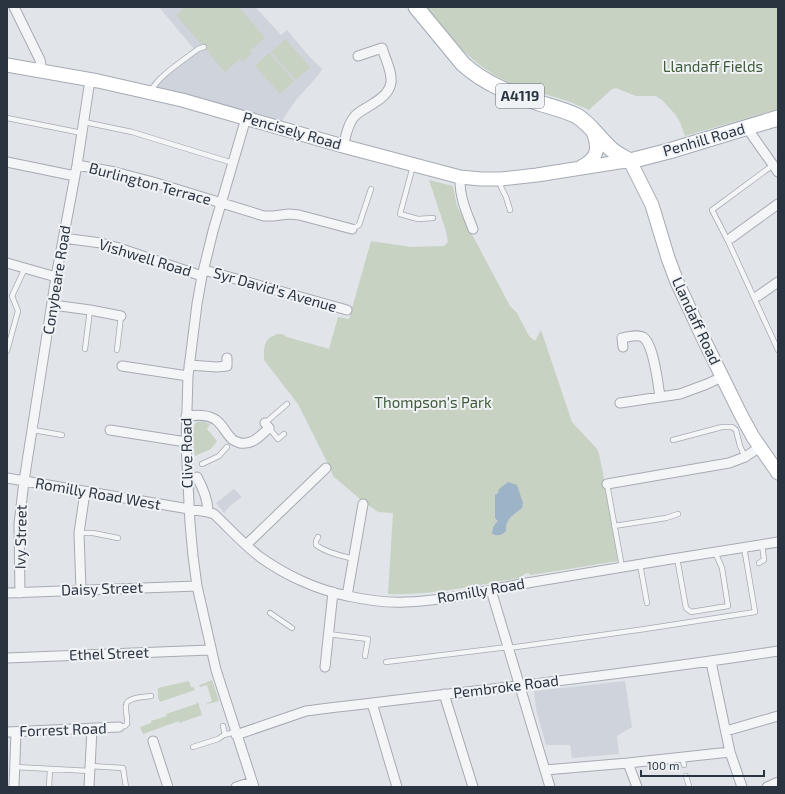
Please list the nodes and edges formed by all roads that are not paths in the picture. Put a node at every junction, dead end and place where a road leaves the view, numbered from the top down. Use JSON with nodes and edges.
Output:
{"nodes":[{"id":1,"x":14,"y":7,"type":"edge"},
{"id":2,"x":416,"y":7,"type":"edge"},
{"id":3,"x":204,"y":47,"type":"dead end"},
{"id":4,"x":358,"y":56,"type":"dead end"},
{"id":5,"x":7,"y":65,"type":"edge"},
{"id":6,"x":41,"y":71,"type":"junction"},
{"id":7,"x":90,"y":80,"type":"junction"},
{"id":8,"x":150,"y":93,"type":"junction"},
{"id":9,"x":7,"y":118,"type":"edge"},
{"id":10,"x":246,"y":118,"type":"junction"},
{"id":11,"x":778,"y":118,"type":"edge"},
{"id":12,"x":84,"y":122,"type":"junction"},
{"id":13,"x":747,"y":128,"type":"junction"},
{"id":14,"x":592,"y":129,"type":"junction"},
{"id":15,"x":82,"y":133,"type":"junction"},
{"id":16,"x":343,"y":146,"type":"junction"},
{"id":17,"x":630,"y":161,"type":"junction"},
{"id":18,"x":7,"y":162,"type":"edge"},
{"id":19,"x":233,"y":163,"type":"junction"},
{"id":20,"x":77,"y":165,"type":"junction"},
{"id":21,"x":413,"y":165,"type":"junction"},
{"id":22,"x":578,"y":168,"type":"junction"},
{"id":23,"x":776,"y":169,"type":"edge"},
{"id":24,"x":75,"y":176,"type":"junction"},
{"id":25,"x":460,"y":177,"type":"junction"},
{"id":26,"x":501,"y":179,"type":"junction"},
{"id":27,"x":371,"y":189,"type":"dead end"},
{"id":28,"x":222,"y":203,"type":"junction"},
{"id":29,"x":778,"y":204,"type":"edge"},
{"id":30,"x":510,"y":210,"type":"dead end"},
{"id":31,"x":434,"y":218,"type":"dead end"},
{"id":32,"x":352,"y":229,"type":"joint"},
{"id":33,"x":473,"y":229,"type":"dead end"},
{"id":34,"x":63,"y":238,"type":"junction"},
{"id":35,"x":730,"y":240,"type":"junction"},
{"id":36,"x":7,"y":263,"type":"edge"},
{"id":37,"x":25,"y":268,"type":"junction"},
{"id":38,"x":203,"y":273,"type":"junction"},
{"id":39,"x":56,"y":277,"type":"junction"},
{"id":40,"x":778,"y":282,"type":"edge"},
{"id":41,"x":756,"y":298,"type":"junction"},
{"id":42,"x":53,"y":305,"type":"junction"},
{"id":43,"x":90,"y":310,"type":"junction"},
{"id":44,"x":347,"y":310,"type":"dead end"},
{"id":45,"x":121,"y":316,"type":"joint"},
{"id":46,"x":623,"y":347,"type":"dead end"},
{"id":47,"x":85,"y":349,"type":"dead end"},
{"id":48,"x":117,"y":350,"type":"dead end"},
{"id":49,"x":778,"y":350,"type":"edge"},
{"id":50,"x":7,"y":351,"type":"edge"},
{"id":51,"x":228,"y":358,"type":"dead end"},
{"id":52,"x":189,"y":365,"type":"junction"},
{"id":53,"x":122,"y":366,"type":"dead end"},
{"id":54,"x":188,"y":376,"type":"junction"},
{"id":55,"x":722,"y":377,"type":"junction"},
{"id":56,"x":660,"y":397,"type":"junction"},
{"id":57,"x":620,"y":403,"type":"dead end"},
{"id":58,"x":287,"y":404,"type":"dead end"},
{"id":59,"x":186,"y":416,"type":"junction"},
{"id":60,"x":267,"y":426,"type":"junction"},
{"id":61,"x":32,"y":430,"type":"junction"},
{"id":62,"x":110,"y":430,"type":"dead end"},
{"id":63,"x":284,"y":434,"type":"dead end"},
{"id":64,"x":62,"y":435,"type":"dead end"},
{"id":65,"x":673,"y":440,"type":"dead end"},
{"id":66,"x":186,"y":442,"type":"junction"},
{"id":67,"x":229,"y":443,"type":"junction"},
{"id":68,"x":760,"y":447,"type":"junction"},
{"id":69,"x":745,"y":457,"type":"junction"},
{"id":70,"x":202,"y":464,"type":"dead end"},
{"id":71,"x":326,"y":468,"type":"dead end"},
{"id":72,"x":778,"y":473,"type":"edge"},
{"id":73,"x":197,"y":477,"type":"dead end"},
{"id":74,"x":7,"y":478,"type":"edge"},
{"id":75,"x":24,"y":481,"type":"junction"},
{"id":76,"x":607,"y":484,"type":"joint"},
{"id":77,"x":85,"y":492,"type":"junction"},
{"id":78,"x":363,"y":504,"type":"dead end"},
{"id":79,"x":189,"y":509,"type":"junction"},
{"id":80,"x":208,"y":512,"type":"junction"},
{"id":81,"x":678,"y":514,"type":"dead end"},
{"id":82,"x":614,"y":526,"type":"junction"},
{"id":83,"x":79,"y":533,"type":"junction"},
{"id":84,"x":318,"y":537,"type":"dead end"},
{"id":85,"x":118,"y":538,"type":"dead end"},
{"id":86,"x":778,"y":542,"type":"edge"},
{"id":87,"x":762,"y":544,"type":"junction"},
{"id":88,"x":246,"y":545,"type":"junction"},
{"id":89,"x":744,"y":547,"type":"junction"},
{"id":90,"x":715,"y":552,"type":"junction"},
{"id":91,"x":677,"y":558,"type":"junction"},
{"id":92,"x":354,"y":559,"type":"junction"},
{"id":93,"x":759,"y":563,"type":"dead end"},
{"id":94,"x":640,"y":564,"type":"junction"},
{"id":95,"x":622,"y":567,"type":"junction"},
{"id":96,"x":197,"y":586,"type":"junction"},
{"id":97,"x":81,"y":590,"type":"junction"},
{"id":98,"x":491,"y":590,"type":"junction"},
{"id":99,"x":332,"y":592,"type":"junction"},
{"id":100,"x":7,"y":593,"type":"edge"},
{"id":101,"x":20,"y":593,"type":"junction"},
{"id":102,"x":347,"y":596,"type":"junction"},
{"id":103,"x":647,"y":603,"type":"dead end"},
{"id":104,"x":270,"y":613,"type":"dead end"},
{"id":105,"x":292,"y":628,"type":"dead end"},
{"id":106,"x":328,"y":634,"type":"junction"},
{"id":107,"x":509,"y":648,"type":"junction"},
{"id":108,"x":210,"y":650,"type":"junction"},
{"id":109,"x":778,"y":652,"type":"edge"},
{"id":110,"x":365,"y":656,"type":"dead end"},
{"id":111,"x":7,"y":658,"type":"edge"},
{"id":112,"x":386,"y":662,"type":"dead end"},
{"id":113,"x":711,"y":662,"type":"junction"},
{"id":114,"x":325,"y":667,"type":"dead end"},
{"id":115,"x":520,"y":685,"type":"junction"},
{"id":116,"x":444,"y":694,"type":"junction"},
{"id":117,"x":152,"y":696,"type":"dead end"},
{"id":118,"x":372,"y":703,"type":"junction"},
{"id":119,"x":778,"y":716,"type":"edge"},
{"id":120,"x":223,"y":726,"type":"dead end"},
{"id":121,"x":119,"y":728,"type":"joint"},
{"id":122,"x":92,"y":729,"type":"junction"},
{"id":123,"x":726,"y":731,"type":"junction"},
{"id":124,"x":12,"y":732,"type":"edge"},
{"id":125,"x":236,"y":734,"type":"junction"},
{"id":126,"x":225,"y":735,"type":"junction"},
{"id":127,"x":153,"y":741,"type":"dead end"},
{"id":128,"x":193,"y":747,"type":"dead end"},
{"id":129,"x":730,"y":752,"type":"junction"},
{"id":130,"x":628,"y":763,"type":"junction"},
{"id":131,"x":90,"y":768,"type":"junction"},
{"id":132,"x":50,"y":769,"type":"junction"},
{"id":133,"x":545,"y":770,"type":"junction"},
{"id":134,"x":12,"y":771,"type":"edge"},
{"id":135,"x":686,"y":776,"type":"dead end"},
{"id":136,"x":778,"y":782,"type":"edge"},
{"id":137,"x":253,"y":784,"type":"edge"},
{"id":138,"x":689,"y":786,"type":"edge"},
{"id":139,"x":14,"y":787,"type":"edge"},
{"id":140,"x":49,"y":787,"type":"edge"},
{"id":141,"x":89,"y":787,"type":"edge"},
{"id":142,"x":126,"y":787,"type":"edge"},
{"id":143,"x":168,"y":787,"type":"edge"},
{"id":144,"x":236,"y":787,"type":"edge"},
{"id":145,"x":396,"y":787,"type":"edge"},
{"id":146,"x":473,"y":787,"type":"edge"},
{"id":147,"x":550,"y":787,"type":"edge"},
{"id":148,"x":637,"y":787,"type":"edge"},
{"id":149,"x":742,"y":787,"type":"edge"},
{"id":150,"x":767,"y":787,"type":"edge"}],
"edges":[{"from":1,"to":6,"type":"street"},
{"from":2,"to":14,"type":"main road","number":"A4119"},
{"from":3,"to":8,"type":"lane"},
{"from":4,"to":16,"type":"street"},
{"from":5,"to":6,"type":"main road","name":"Pencisely Road"},
{"from":6,"to":7,"type":"main road","name":"Pencisely Road"},
{"from":7,"to":8,"type":"main road","name":"Pencisely Road"},
{"from":7,"to":12,"type":"street","name":"Conybeare Road"},
{"from":8,"to":10,"type":"main road","name":"Pencisely Road"},
{"from":9,"to":15,"type":"lane"},
{"from":10,"to":16,"type":"main road","name":"Pencisely Road"},
{"from":10,"to":19,"type":"street","name":"Clive Road"},
{"from":11,"to":13,"type":"main road","name":"Penhill Road"},
{"from":12,"to":15,"type":"street","name":"Conybeare Road"},
{"from":12,"to":19,"type":"lane"},
{"from":13,"to":17,"type":"main road","name":"Penhill Road"},
{"from":13,"to":23,"type":"street"},
{"from":14,"to":17,"type":"main road","number":"A4119"},
{"from":14,"to":22,"type":"main road","name":"Pencisely Road"},
{"from":15,"to":20,"type":"street","name":"Conybeare Road"},
{"from":16,"to":21,"type":"main road","name":"Pencisely Road"},
{"from":17,"to":22,"type":"main road","name":"Pencisely Road"},
{"from":17,"to":55,"type":"main road","name":"Llandaff Road"},
{"from":18,"to":24,"type":"street"},
{"from":19,"to":28,"type":"street","name":"Clive Road"},
{"from":20,"to":24,"type":"street","name":"Conybeare Road"},
{"from":20,"to":28,"type":"street","name":"Burlington Terrace"},
{"from":21,"to":25,"type":"main road","name":"Pencisely Road"},
{"from":21,"to":31,"type":"lane"},
{"from":22,"to":26,"type":"main road","name":"Pencisely Road"},
{"from":23,"to":35,"type":"lane"},
{"from":24,"to":34,"type":"street","name":"Conybeare Road"},
{"from":25,"to":26,"type":"main road","name":"Pencisely Road"},
{"from":25,"to":33,"type":"street"},
{"from":26,"to":30,"type":"lane"},
{"from":27,"to":32,"type":"lane"},
{"from":28,"to":32,"type":"street","name":"Burlington Terrace"},
{"from":28,"to":38,"type":"street","name":"Clive Road"},
{"from":29,"to":35,"type":"street"},
{"from":34,"to":38,"type":"street","name":"Vishwell Road"},
{"from":34,"to":39,"type":"street","name":"Conybeare Road"},
{"from":35,"to":41,"type":"lane"},
{"from":36,"to":37,"type":"street"},
{"from":37,"to":39,"type":"street"},
{"from":37,"to":50,"type":"lane"},
{"from":38,"to":44,"type":"street","name":"Syr David's Avenue"},
{"from":38,"to":52,"type":"street","name":"Clive Road"},
{"from":39,"to":42,"type":"street","name":"Conybeare Road"},
{"from":40,"to":41,"type":"street"},
{"from":41,"to":49,"type":"lane"},
{"from":42,"to":43,"type":"street"},
{"from":42,"to":61,"type":"street","name":"Conybeare Road"},
{"from":43,"to":45,"type":"street"},
{"from":43,"to":47,"type":"lane"},
{"from":45,"to":48,"type":"lane"},
{"from":46,"to":56,"type":"street"},
{"from":51,"to":52,"type":"street"},
{"from":52,"to":54,"type":"street","name":"Clive Road"},
{"from":53,"to":54,"type":"street"},
{"from":54,"to":59,"type":"street","name":"Clive Road"},
{"from":55,"to":56,"type":"street"},
{"from":55,"to":68,"type":"main road","name":"Llandaff Road"},
{"from":56,"to":57,"type":"street"},
{"from":58,"to":60,"type":"lane"},
{"from":59,"to":66,"type":"street","name":"Clive Road"},
{"from":59,"to":67,"type":"street"},
{"from":60,"to":63,"type":"lane"},
{"from":60,"to":67,"type":"street"},
{"from":61,"to":64,"type":"lane"},
{"from":61,"to":75,"type":"street","name":"Conybeare Road"},
{"from":62,"to":66,"type":"street"},
{"from":65,"to":69,"type":"lane"},
{"from":66,"to":79,"type":"street","name":"Clive Road"},
{"from":67,"to":70,"type":"lane"},
{"from":68,"to":69,"type":"street"},
{"from":68,"to":72,"type":"main road","name":"Llandaff Road"},
{"from":69,"to":76,"type":"street"},
{"from":71,"to":88,"type":"street"},
{"from":73,"to":80,"type":"street"},
{"from":74,"to":75,"type":"street","name":"Romilly Road West"},
{"from":75,"to":77,"type":"street","name":"Romilly Road West"},
{"from":75,"to":101,"type":"street","name":"Ivy Street"},
{"from":76,"to":82,"type":"lane"},
{"from":77,"to":79,"type":"street","name":"Romilly Road West"},
{"from":77,"to":83,"type":"street"},
{"from":78,"to":92,"type":"street"},
{"from":79,"to":80,"type":"street","name":"Romilly Road"},
{"from":79,"to":96,"type":"street","name":"Clive Road"},
{"from":80,"to":88,"type":"street","name":"Romilly Road"},
{"from":81,"to":82,"type":"lane"},
{"from":82,"to":95,"type":"lane"},
{"from":83,"to":85,"type":"lane"},
{"from":83,"to":97,"type":"street"},
{"from":84,"to":92,"type":"lane"},
{"from":86,"to":87,"type":"street","name":"Romilly Road"},
{"from":87,"to":89,"type":"street","name":"Romilly Road"},
{"from":87,"to":93,"type":"lane"},
{"from":88,"to":99,"type":"street","name":"Romilly Road"},
{"from":89,"to":90,"type":"street","name":"Romilly Road"},
{"from":89,"to":107,"type":"lane"},
{"from":90,"to":91,"type":"street","name":"Romilly Road"},
{"from":90,"to":91,"type":"lane"},
{"from":91,"to":94,"type":"street","name":"Romilly Road"},
{"from":92,"to":102,"type":"street"},
{"from":94,"to":95,"type":"street","name":"Romilly Road"},
{"from":94,"to":103,"type":"lane"},
{"from":95,"to":98,"type":"street","name":"Romilly Road"},
{"from":96,"to":97,"type":"street","name":"Daisy Street"},
{"from":96,"to":108,"type":"street","name":"Clive Road"},
{"from":97,"to":101,"type":"street","name":"Daisy Street"},
{"from":98,"to":102,"type":"street","name":"Romilly Road"},
{"from":98,"to":107,"type":"street"},
{"from":99,"to":102,"type":"street","name":"Romilly Road"},
{"from":99,"to":106,"type":"street"},
{"from":100,"to":101,"type":"street","name":"Daisy Street"},
{"from":104,"to":105,"type":"lane"},
{"from":106,"to":110,"type":"lane"},
{"from":106,"to":114,"type":"street"},
{"from":107,"to":112,"type":"lane"},
{"from":107,"to":115,"type":"street"},
{"from":108,"to":111,"type":"street","name":"Ethel Street"},
{"from":108,"to":125,"type":"street","name":"Clive Road"},
{"from":109,"to":113,"type":"street","name":"Pembroke Road"},
{"from":113,"to":115,"type":"street","name":"Pembroke Road"},
{"from":113,"to":123,"type":"street"},
{"from":115,"to":116,"type":"street","name":"Pembroke Road"},
{"from":115,"to":133,"type":"street"},
{"from":116,"to":118,"type":"street","name":"Pembroke Road"},
{"from":116,"to":146,"type":"street"},
{"from":117,"to":121,"type":"lane"},
{"from":118,"to":125,"type":"street","name":"Pembroke Road"},
{"from":118,"to":145,"type":"street"},
{"from":119,"to":123,"type":"street"},
{"from":120,"to":126,"type":"lane"},
{"from":121,"to":122,"type":"street","name":"Forrest Road"},
{"from":122,"to":124,"type":"street","name":"Forrest Road"},
{"from":122,"to":131,"type":"street"},
{"from":123,"to":129,"type":"street"},
{"from":124,"to":134,"type":"street"},
{"from":125,"to":126,"type":"lane"},
{"from":125,"to":137,"type":"street","name":"Clive Road"},
{"from":126,"to":128,"type":"lane"},
{"from":127,"to":143,"type":"street"},
{"from":129,"to":130,"type":"street"},
{"from":129,"to":149,"type":"street"},
{"from":130,"to":133,"type":"street"},
{"from":130,"to":148,"type":"street"},
{"from":131,"to":132,"type":"lane"},
{"from":131,"to":141,"type":"street"},
{"from":131,"to":142,"type":"lane"},
{"from":132,"to":134,"type":"lane"},
{"from":132,"to":140,"type":"lane"},
{"from":133,"to":147,"type":"street"},
{"from":134,"to":139,"type":"street"},
{"from":135,"to":138,"type":"lane"},
{"from":136,"to":150,"type":"street"},
{"from":137,"to":144,"type":"street"}]}
